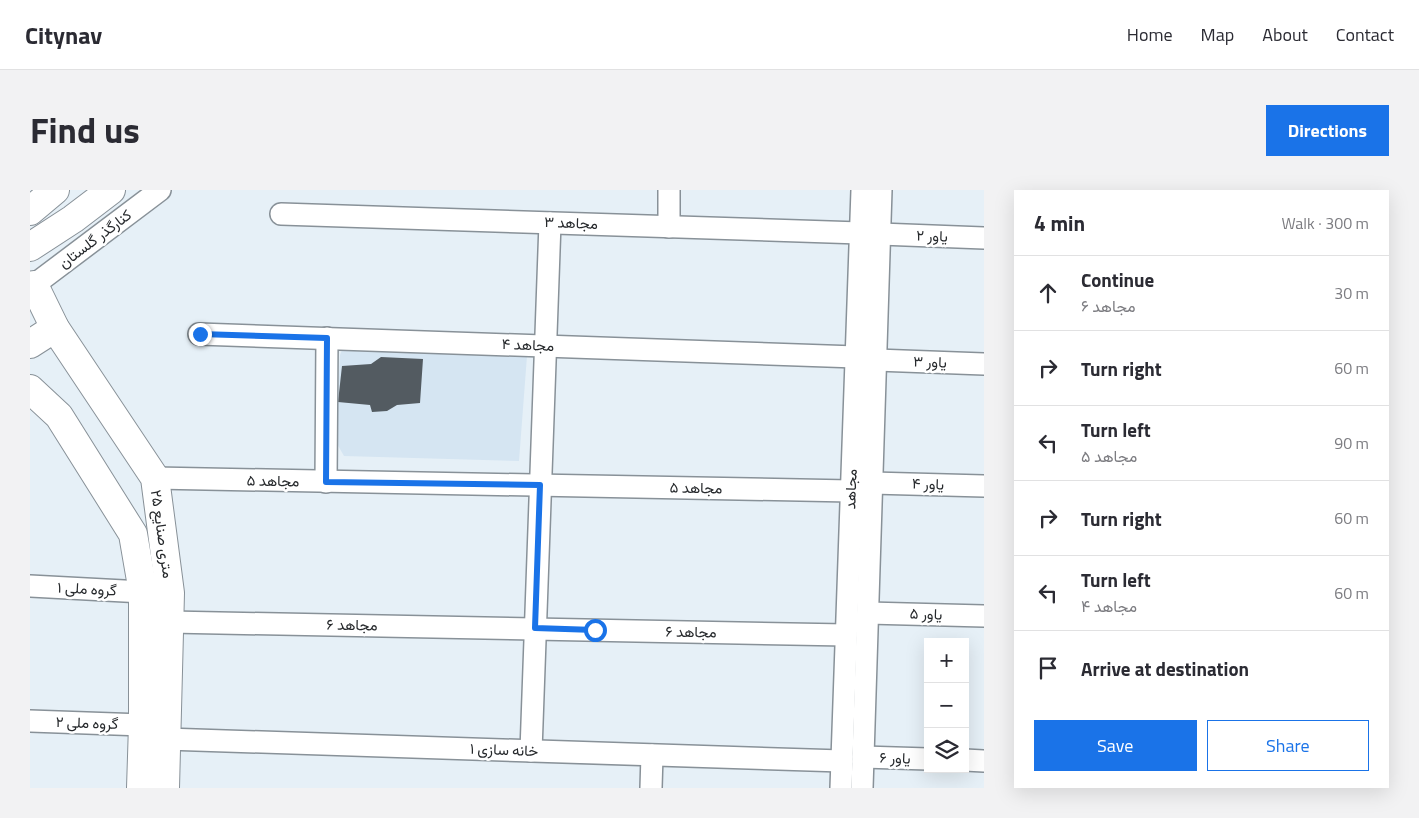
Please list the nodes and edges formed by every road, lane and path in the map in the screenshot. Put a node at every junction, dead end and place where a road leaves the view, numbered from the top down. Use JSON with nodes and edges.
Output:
{"nodes":[{"id":1,"x":55,"y":190,"type":"edge"},
{"id":2,"x":111,"y":190,"type":"edge"},
{"id":3,"x":160,"y":190,"type":"edge"},
{"id":4,"x":669,"y":190,"type":"edge"},
{"id":5,"x":862,"y":190,"type":"edge"},
{"id":6,"x":881,"y":190,"type":"edge"},
{"id":7,"x":30,"y":211,"type":"edge"},
{"id":8,"x":281,"y":214,"type":"dead end"},
{"id":9,"x":550,"y":223,"type":"junction"},
{"id":10,"x":669,"y":226,"type":"junction"},
{"id":11,"x":870,"y":233,"type":"junction"},
{"id":12,"x":984,"y":238,"type":"edge"},
{"id":13,"x":30,"y":247,"type":"edge"},
{"id":14,"x":31,"y":288,"type":"edge"},
{"id":15,"x":55,"y":328,"type":"junction"},
{"id":16,"x":200,"y":334,"type":"dead end"},
{"id":17,"x":327,"y":338,"type":"junction"},
{"id":18,"x":30,"y":344,"type":"edge"},
{"id":19,"x":546,"y":346,"type":"junction"},
{"id":20,"x":866,"y":358,"type":"junction"},
{"id":21,"x":984,"y":364,"type":"edge"},
{"id":22,"x":30,"y":389,"type":"edge"},
{"id":23,"x":155,"y":478,"type":"junction"},
{"id":24,"x":326,"y":482,"type":"junction"},
{"id":25,"x":872,"y":483,"type":"junction"},
{"id":26,"x":540,"y":485,"type":"junction"},
{"id":27,"x":984,"y":486,"type":"edge"},
{"id":28,"x":851,"y":491,"type":"junction"},
{"id":29,"x":859,"y":558,"type":"junction"},
{"id":30,"x":30,"y":586,"type":"edge"},
{"id":31,"x":143,"y":592,"type":"junction"},
{"id":32,"x":170,"y":593,"type":"junction"},
{"id":33,"x":868,"y":613,"type":"junction"},
{"id":34,"x":984,"y":616,"type":"edge"},
{"id":35,"x":170,"y":622,"type":"junction"},
{"id":36,"x":535,"y":628,"type":"junction"},
{"id":37,"x":846,"y":635,"type":"junction"},
{"id":38,"x":30,"y":721,"type":"edge"},
{"id":39,"x":143,"y":725,"type":"junction"},
{"id":40,"x":166,"y":739,"type":"junction"},
{"id":41,"x":531,"y":751,"type":"junction"},
{"id":42,"x":652,"y":755,"type":"junction"},
{"id":43,"x":863,"y":757,"type":"junction"},
{"id":44,"x":924,"y":759,"type":"edge"},
{"id":45,"x":842,"y":760,"type":"junction"},
{"id":46,"x":969,"y":760,"type":"edge"},
{"id":47,"x":984,"y":761,"type":"edge"},
{"id":48,"x":141,"y":788,"type":"edge"},
{"id":49,"x":165,"y":788,"type":"edge"},
{"id":50,"x":651,"y":788,"type":"edge"},
{"id":51,"x":841,"y":788,"type":"edge"},
{"id":52,"x":862,"y":788,"type":"edge"}],
"edges":[{"from":1,"to":7,"type":"main road"},
{"from":2,"to":13,"type":"main road"},
{"from":3,"to":14,"type":"street","name":"کنارگذر گلستان"},
{"from":4,"to":10,"type":"street"},
{"from":5,"to":11,"type":"street","name":"مجاهد"},
{"from":6,"to":11,"type":"street","name":"مجاهد"},
{"from":8,"to":9,"type":"street","name":"مجاهد ۳"},
{"from":9,"to":10,"type":"street","name":"مجاهد ۳"},
{"from":9,"to":19,"type":"street"},
{"from":10,"to":11,"type":"street","name":"مجاهد ۳"},
{"from":11,"to":12,"type":"street","name":"یاور ۲"},
{"from":11,"to":20,"type":"street","name":"مجاهد"},
{"from":14,"to":15,"type":"main road","name":"۲۵ متری صنایع"},
{"from":15,"to":18,"type":"main road"},
{"from":15,"to":23,"type":"main road","name":"۲۵ متری صنایع"},
{"from":16,"to":17,"type":"street","name":"مجاهد ۴"},
{"from":17,"to":19,"type":"street","name":"مجاهد ۴"},
{"from":17,"to":24,"type":"street"},
{"from":19,"to":20,"type":"street","name":"مجاهد ۴"},
{"from":19,"to":26,"type":"street"},
{"from":20,"to":21,"type":"street","name":"یاور ۳"},
{"from":20,"to":25,"type":"street","name":"مجاهد"},
{"from":20,"to":28,"type":"street","name":"مجاهد"},
{"from":22,"to":31,"type":"main road","name":"۲۵ متری صنایع"},
{"from":23,"to":24,"type":"street","name":"۵ مجاهد"},
{"from":23,"to":32,"type":"main road","name":"۲۵ متری صنایع"},
{"from":24,"to":26,"type":"street","name":"۵ مجاهد"},
{"from":25,"to":27,"type":"street","name":"یاور ۴"},
{"from":25,"to":29,"type":"street","name":"مجاهد"},
{"from":26,"to":28,"type":"street","name":"مجاهد ۵"},
{"from":26,"to":36,"type":"street"},
{"from":28,"to":29,"type":"street","name":"مجاهد"},
{"from":29,"to":33,"type":"street","name":"مجاهد"},
{"from":29,"to":37,"type":"street","name":"مجاهد"},
{"from":30,"to":31,"type":"street","name":"گروه ملی ۱"},
{"from":31,"to":32,"type":"main road"},
{"from":31,"to":39,"type":"main road","name":"۲۵ متری صنایع"},
{"from":32,"to":35,"type":"main road","name":"۲۵ متری صنایع"},
{"from":33,"to":34,"type":"street","name":"یاور ۵"},
{"from":33,"to":43,"type":"street","name":"مجاهد"},
{"from":35,"to":36,"type":"street","name":"۶ مجاهد"},
{"from":35,"to":40,"type":"main road","name":"۲۵ متری صنایع"},
{"from":36,"to":37,"type":"street","name":"مجاهد ۶"},
{"from":36,"to":41,"type":"street"},
{"from":37,"to":45,"type":"street","name":"مجاهد"},
{"from":38,"to":39,"type":"street","name":"گروه ملی ۲"},
{"from":39,"to":48,"type":"main road","name":"۲۵ متری صنایع"},
{"from":40,"to":41,"type":"street","name":"خانه سازی ۱"},
{"from":40,"to":49,"type":"main road","name":"۲۵ متری صنایع"},
{"from":41,"to":42,"type":"street","name":"خانه سازی ۱"},
{"from":42,"to":45,"type":"street","name":"خانه سازی ۱"},
{"from":42,"to":50,"type":"street"},
{"from":43,"to":44,"type":"street","name":"یاور ۶"},
{"from":43,"to":52,"type":"street","name":"مجاهد"},
{"from":45,"to":51,"type":"street","name":"مجاهد"},
{"from":46,"to":47,"type":"street"}]}
